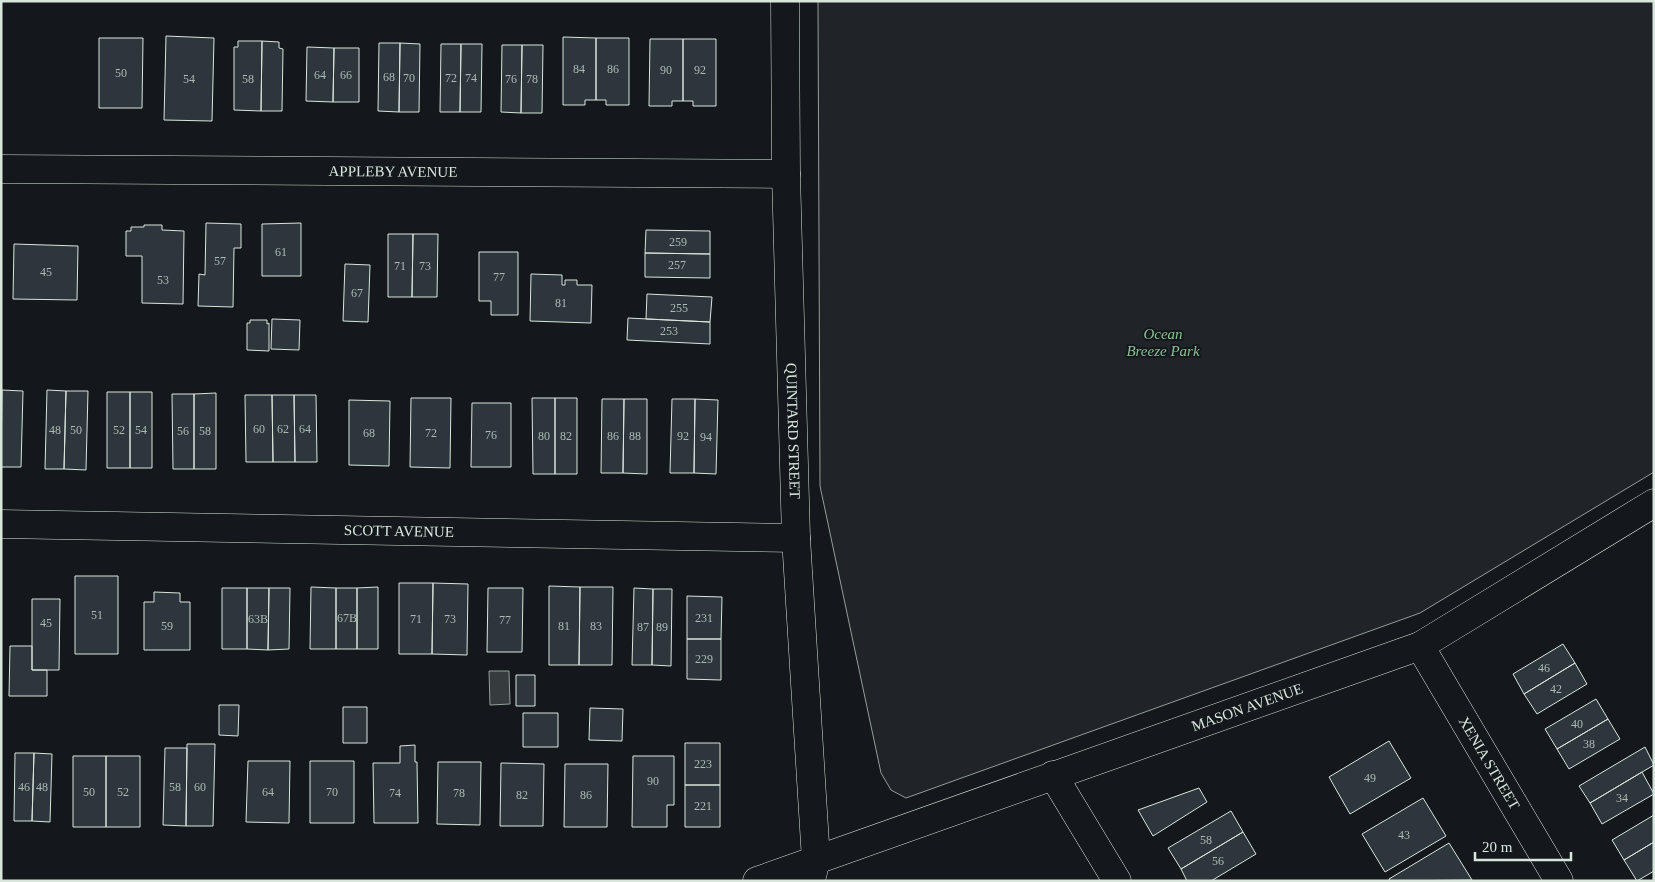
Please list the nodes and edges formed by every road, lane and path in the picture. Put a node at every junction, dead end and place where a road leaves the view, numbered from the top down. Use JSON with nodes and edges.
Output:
{"nodes":[{"id":1,"x":785,"y":1,"type":"edge"},
{"id":2,"x":1,"y":169,"type":"edge"},
{"id":3,"x":786,"y":174,"type":"junction"},
{"id":4,"x":1654,"y":503,"type":"edge"},
{"id":5,"x":1,"y":524,"type":"edge"},
{"id":6,"x":796,"y":538,"type":"junction"},
{"id":7,"x":1420,"y":646,"type":"junction"},
{"id":8,"x":1053,"y":775,"type":"junction"},
{"id":9,"x":819,"y":874,"type":"edge"},
{"id":10,"x":757,"y":881,"type":"edge"},
{"id":11,"x":1117,"y":881,"type":"edge"},
{"id":12,"x":1559,"y":881,"type":"edge"}],
"edges":[{"from":1,"to":3,"type":"street","name":"QUINTARD STREET"},
{"from":2,"to":3,"type":"street","name":"APPLEBY AVENUE"},
{"from":3,"to":6,"type":"street","name":"QUINTARD STREET"},
{"from":4,"to":7,"type":"street","name":"MASON AVENUE"},
{"from":5,"to":6,"type":"street","name":"SCOTT AVENUE"},
{"from":6,"to":9,"type":"street","name":"QUINTARD STREET"},
{"from":7,"to":8,"type":"street","name":"MASON AVENUE"},
{"from":7,"to":12,"type":"street","name":"XENIA STREET"},
{"from":8,"to":9,"type":"street","name":"MASON AVENUE"},
{"from":8,"to":11,"type":"street"},
{"from":9,"to":10,"type":"street","name":"MASON AVENUE"}]}
